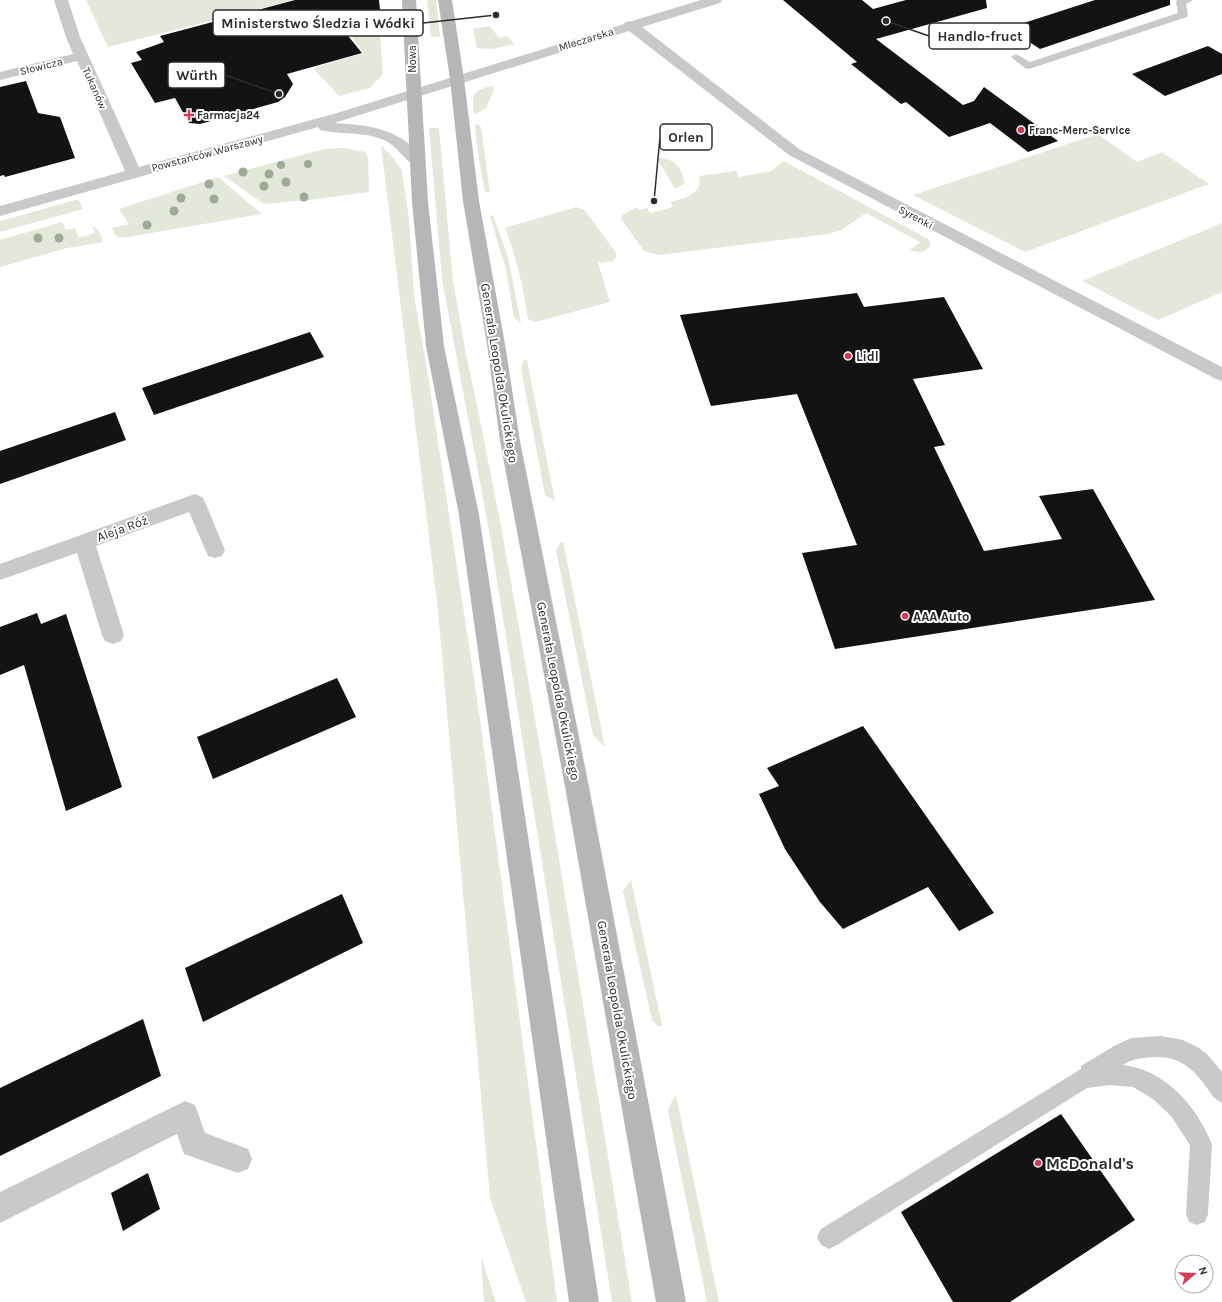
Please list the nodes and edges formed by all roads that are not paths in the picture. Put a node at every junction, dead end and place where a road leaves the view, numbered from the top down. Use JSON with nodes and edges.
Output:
{"nodes":[{"id":1,"x":61,"y":0,"type":"edge"},
{"id":2,"x":409,"y":0,"type":"edge"},
{"id":3,"x":445,"y":0,"type":"edge"},
{"id":4,"x":715,"y":0,"type":"edge"},
{"id":5,"x":1188,"y":0,"type":"edge"},
{"id":6,"x":630,"y":25,"type":"junction"},
{"id":7,"x":81,"y":56,"type":"junction"},
{"id":8,"x":1016,"y":57,"type":"dead end"},
{"id":9,"x":0,"y":76,"type":"edge"},
{"id":10,"x":457,"y":79,"type":"junction"},
{"id":11,"x":413,"y":93,"type":"junction"},
{"id":12,"x":304,"y":127,"type":"junction"},
{"id":13,"x":418,"y":162,"type":"junction"},
{"id":14,"x":134,"y":173,"type":"junction"},
{"id":15,"x":0,"y":211,"type":"edge"},
{"id":16,"x":1222,"y":375,"type":"edge"},
{"id":17,"x":84,"y":542,"type":"junction"},
{"id":18,"x":216,"y":550,"type":"dead end"},
{"id":19,"x":0,"y":572,"type":"edge"},
{"id":20,"x":113,"y":635,"type":"dead end"},
{"id":21,"x":1084,"y":1078,"type":"junction"},
{"id":22,"x":1222,"y":1092,"type":"edge"},
{"id":23,"x":238,"y":1159,"type":"dead end"},
{"id":24,"x":0,"y":1208,"type":"edge"},
{"id":25,"x":1196,"y":1214,"type":"dead end"},
{"id":26,"x":829,"y":1237,"type":"dead end"},
{"id":27,"x":584,"y":1302,"type":"edge"},
{"id":28,"x":671,"y":1302,"type":"edge"}],
"edges":[{"from":1,"to":7,"type":"street","name":"Tukanów"},
{"from":2,"to":11,"type":"main road","name":"Nowa"},
{"from":3,"to":10,"type":"main road"},
{"from":4,"to":6,"type":"street","name":"Mleczarska"},
{"from":5,"to":8,"type":"lane"},
{"from":6,"to":10,"type":"street","name":"Mleczarska"},
{"from":6,"to":16,"type":"street","name":"Syrenki"},
{"from":7,"to":9,"type":"street","name":"Słowicza"},
{"from":7,"to":14,"type":"street","name":"Tukanów"},
{"from":10,"to":11,"type":"street","name":"Mleczarska"},
{"from":10,"to":28,"type":"main road","name":"Generała Leopolda Okulickiego"},
{"from":11,"to":12,"type":"street","name":"Powstańców Warszawy"},
{"from":11,"to":13,"type":"main road"},
{"from":12,"to":13,"type":"street"},
{"from":12,"to":14,"type":"street","name":"Powstańców Warszawy"},
{"from":13,"to":27,"type":"main road"},
{"from":14,"to":15,"type":"street","name":"Powstańców Warszawy"},
{"from":17,"to":18,"type":"street","name":"Aleja Róż"},
{"from":17,"to":19,"type":"street","name":"Aleja Róż"},
{"from":17,"to":20,"type":"street"},
{"from":21,"to":22,"type":"lane"},
{"from":21,"to":25,"type":"lane"},
{"from":21,"to":26,"type":"lane"},
{"from":23,"to":24,"type":"street"}]}
